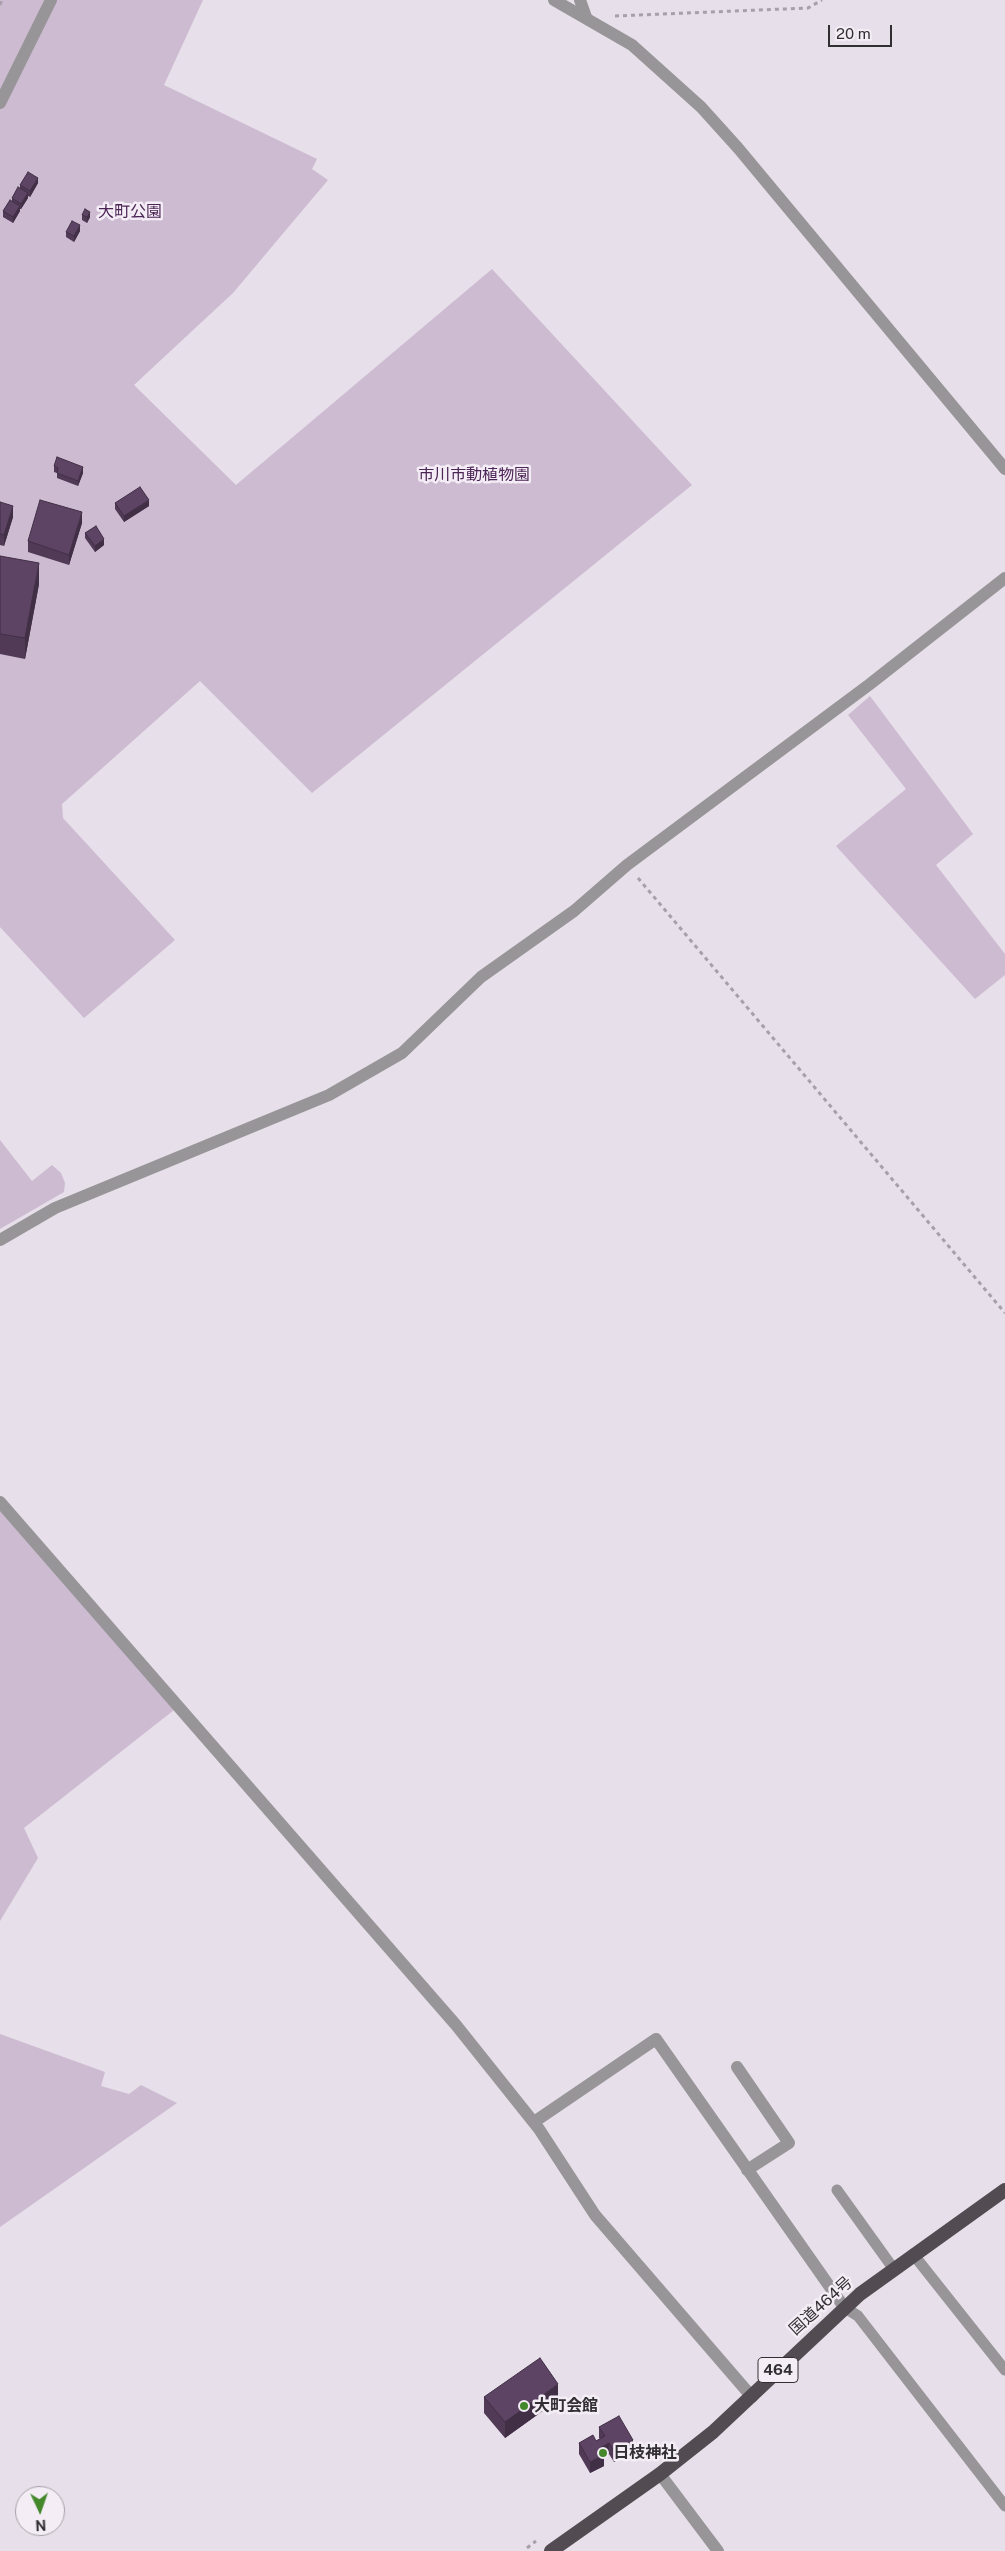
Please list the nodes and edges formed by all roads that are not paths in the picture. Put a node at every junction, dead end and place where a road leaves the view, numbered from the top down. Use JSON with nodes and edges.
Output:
{"nodes":[{"id":1,"x":51,"y":0,"type":"edge"},
{"id":2,"x":554,"y":0,"type":"edge"},
{"id":3,"x":580,"y":0,"type":"edge"},
{"id":4,"x":586,"y":17,"type":"junction"},
{"id":5,"x":0,"y":103,"type":"edge"},
{"id":6,"x":1005,"y":470,"type":"edge"},
{"id":7,"x":1005,"y":578,"type":"edge"},
{"id":8,"x":0,"y":1240,"type":"edge"},
{"id":9,"x":0,"y":1502,"type":"edge"},
{"id":10,"x":737,"y":2067,"type":"dead end"},
{"id":11,"x":534,"y":2122,"type":"junction"},
{"id":12,"x":747,"y":2170,"type":"junction"},
{"id":13,"x":837,"y":2190,"type":"dead end"},
{"id":14,"x":1005,"y":2190,"type":"edge"},
{"id":15,"x":913,"y":2254,"type":"junction"},
{"id":16,"x":893,"y":2268,"type":"junction"},
{"id":17,"x":844,"y":2307,"type":"junction"},
{"id":18,"x":1005,"y":2370,"type":"edge"},
{"id":19,"x":752,"y":2397,"type":"junction"},
{"id":20,"x":660,"y":2474,"type":"junction"},
{"id":21,"x":1005,"y":2506,"type":"edge"},
{"id":22,"x":551,"y":2551,"type":"edge"},
{"id":23,"x":718,"y":2551,"type":"edge"}],
"edges":[{"from":1,"to":5,"type":"street"},
{"from":2,"to":4,"type":"street"},
{"from":3,"to":4,"type":"street"},
{"from":4,"to":6,"type":"street"},
{"from":7,"to":8,"type":"street"},
{"from":9,"to":11,"type":"street"},
{"from":10,"to":12,"type":"street"},
{"from":11,"to":12,"type":"street"},
{"from":11,"to":19,"type":"street"},
{"from":12,"to":17,"type":"street"},
{"from":13,"to":16,"type":"lane"},
{"from":14,"to":15,"type":"highway","name":"国道464号","number":"464"},
{"from":15,"to":16,"type":"highway","name":"国道464号","number":"464"},
{"from":15,"to":18,"type":"lane"},
{"from":16,"to":17,"type":"highway","name":"国道464号","number":"464"},
{"from":17,"to":19,"type":"highway","name":"国道464号","number":"464"},
{"from":17,"to":21,"type":"lane"},
{"from":19,"to":20,"type":"highway","name":"国道464号","number":"464"},
{"from":20,"to":22,"type":"highway","name":"国道464号","number":"464"},
{"from":20,"to":23,"type":"street"}]}
